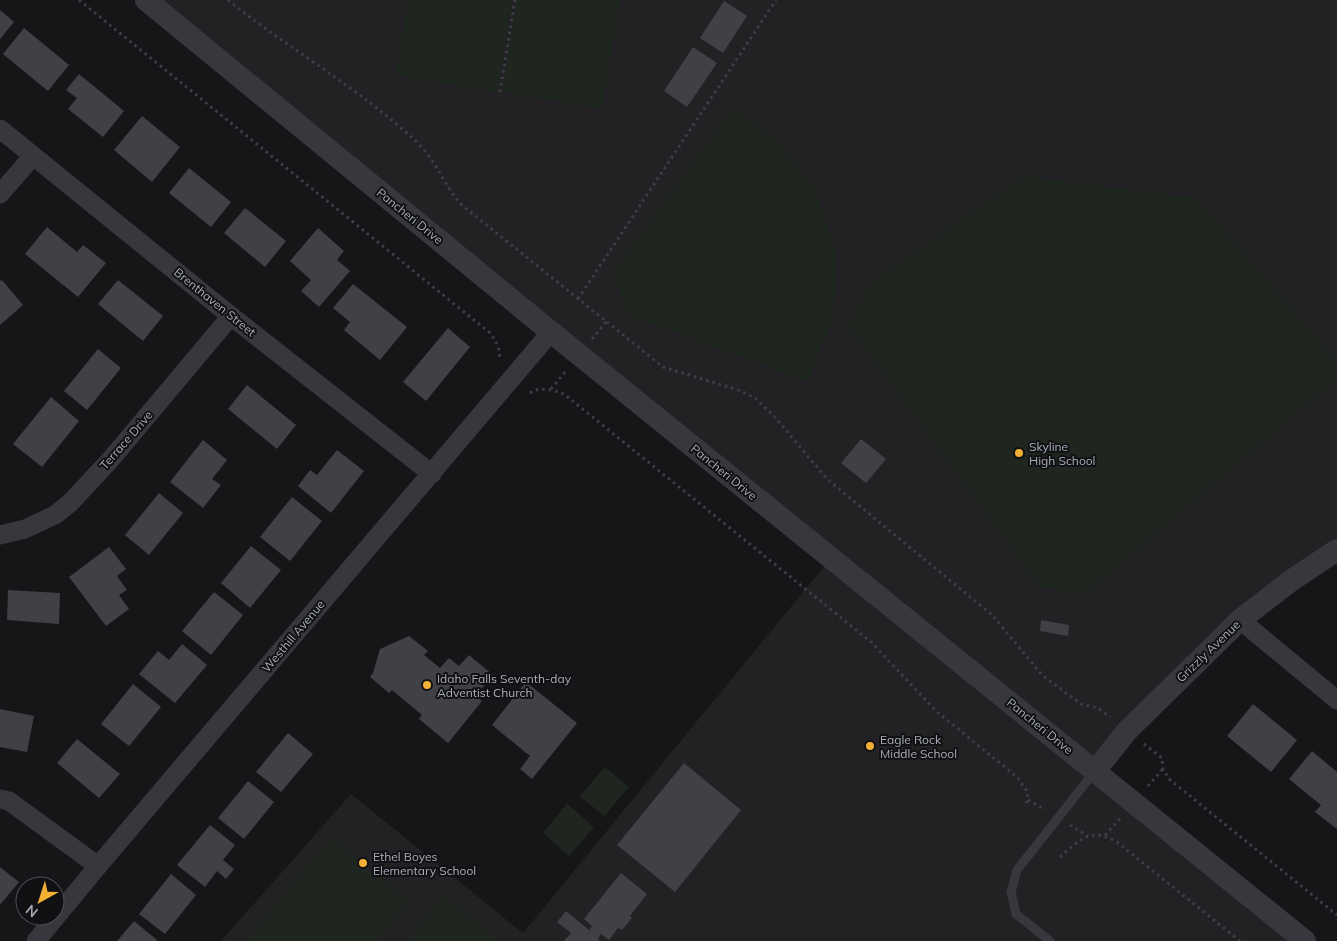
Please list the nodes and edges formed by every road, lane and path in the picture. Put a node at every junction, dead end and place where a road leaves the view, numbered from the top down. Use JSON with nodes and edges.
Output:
{"nodes":[{"id":1,"x":79,"y":0,"type":"edge"},
{"id":2,"x":146,"y":0,"type":"edge"},
{"id":3,"x":228,"y":0,"type":"edge"},
{"id":4,"x":515,"y":0,"type":"edge"},
{"id":5,"x":776,"y":0,"type":"edge"},
{"id":6,"x":500,"y":92,"type":"dead end"},
{"id":7,"x":0,"y":129,"type":"edge"},
{"id":8,"x":33,"y":156,"type":"junction"},
{"id":9,"x":0,"y":194,"type":"edge"},
{"id":10,"x":578,"y":299,"type":"junction"},
{"id":11,"x":232,"y":316,"type":"junction"},
{"id":12,"x":551,"y":332,"type":"junction"},
{"id":13,"x":497,"y":365,"type":"dead end"},
{"id":14,"x":530,"y":393,"type":"dead end"},
{"id":15,"x":432,"y":474,"type":"junction"},
{"id":16,"x":0,"y":535,"type":"edge"},
{"id":17,"x":1337,"y":550,"type":"edge"},
{"id":18,"x":1240,"y":620,"type":"junction"},
{"id":19,"x":1337,"y":700,"type":"edge"},
{"id":20,"x":1098,"y":708,"type":"dead end"},
{"id":21,"x":1162,"y":758,"type":"dead end"},
{"id":22,"x":1095,"y":771,"type":"junction"},
{"id":23,"x":0,"y":799,"type":"edge"},
{"id":24,"x":1026,"y":807,"type":"dead end"},
{"id":25,"x":1060,"y":857,"type":"dead end"},
{"id":26,"x":98,"y":866,"type":"junction"},
{"id":27,"x":1337,"y":915,"type":"edge"},
{"id":28,"x":36,"y":941,"type":"edge"},
{"id":29,"x":1050,"y":941,"type":"edge"},
{"id":30,"x":1240,"y":941,"type":"edge"},
{"id":31,"x":1305,"y":941,"type":"edge"}],
"edges":[{"from":1,"to":13,"type":"path"},
{"from":2,"to":12,"type":"street","name":"Pancheri Drive"},
{"from":3,"to":10,"type":"path"},
{"from":4,"to":6,"type":"path"},
{"from":5,"to":10,"type":"path"},
{"from":7,"to":8,"type":"street","name":"Brenthaven Street"},
{"from":8,"to":9,"type":"street"},
{"from":8,"to":11,"type":"street","name":"Brenthaven Street"},
{"from":10,"to":20,"type":"path"},
{"from":11,"to":15,"type":"street","name":"Brenthaven Street"},
{"from":11,"to":16,"type":"street","name":"Terrace Drive"},
{"from":12,"to":15,"type":"street","name":"Westhill Avenue"},
{"from":12,"to":22,"type":"street","name":"Pancheri Drive"},
{"from":14,"to":24,"type":"path"},
{"from":15,"to":26,"type":"street","name":"Westhill Avenue"},
{"from":17,"to":18,"type":"street","name":"Grizzly Avenue"},
{"from":18,"to":19,"type":"street"},
{"from":18,"to":22,"type":"street","name":"Grizzly Avenue"},
{"from":21,"to":27,"type":"path"},
{"from":22,"to":29,"type":"lane"},
{"from":22,"to":31,"type":"street","name":"Pancheri Drive"},
{"from":23,"to":26,"type":"street"},
{"from":25,"to":30,"type":"path"},
{"from":26,"to":28,"type":"street","name":"Westhill Avenue"}]}
